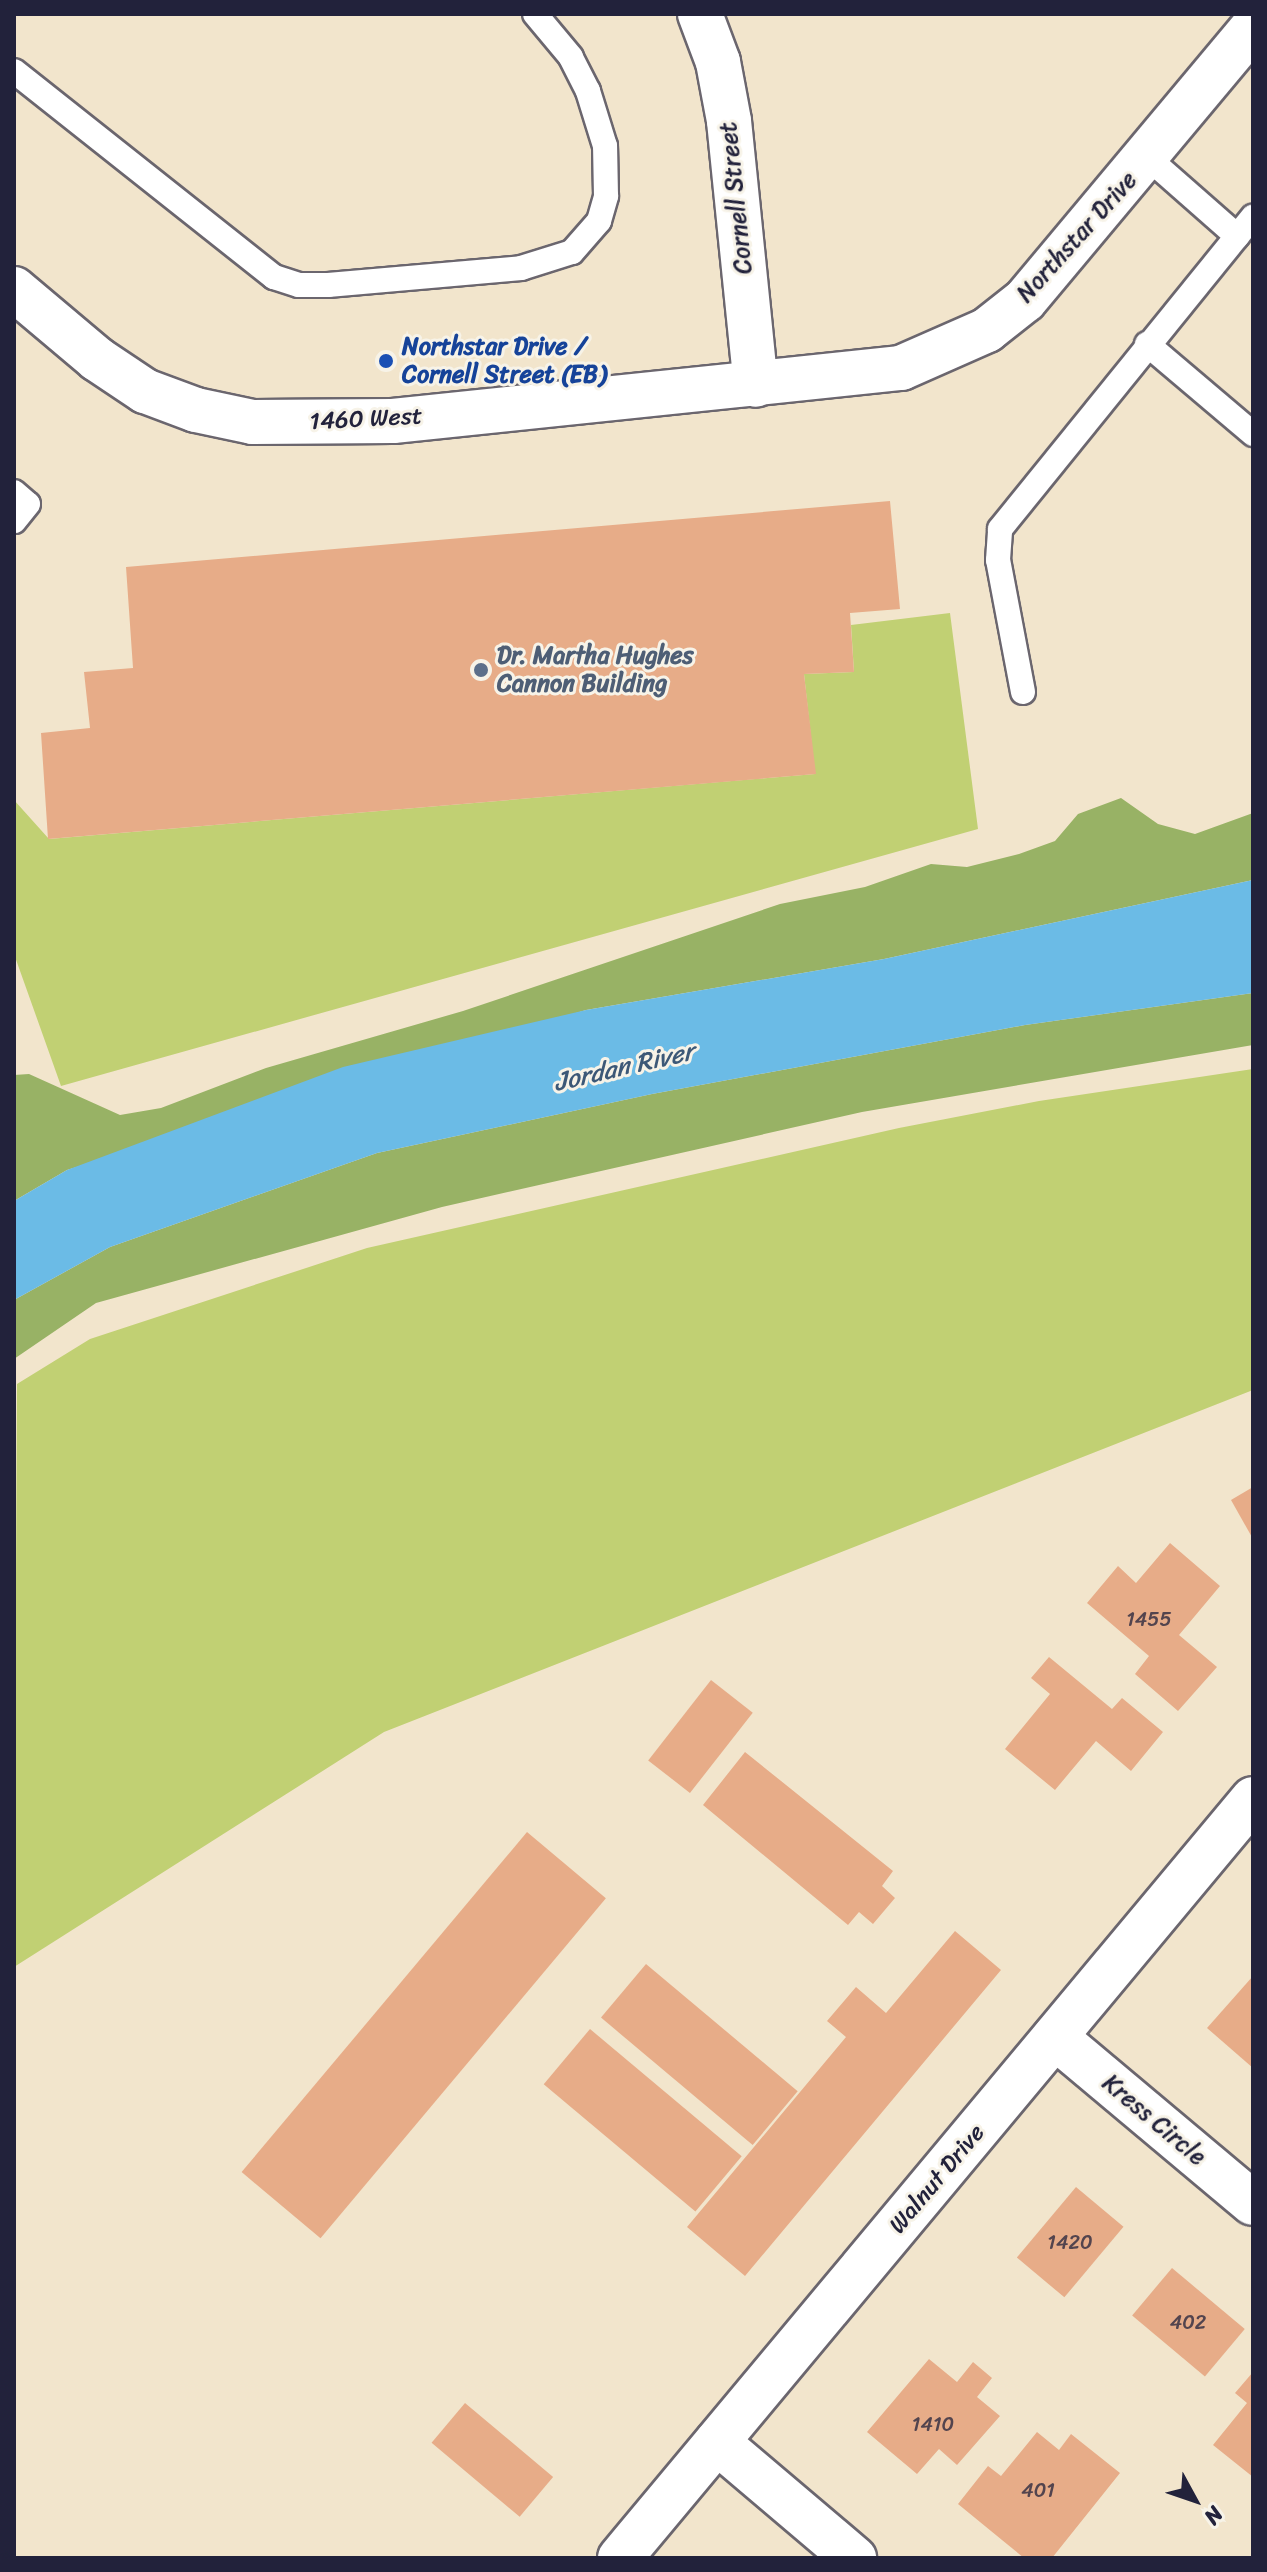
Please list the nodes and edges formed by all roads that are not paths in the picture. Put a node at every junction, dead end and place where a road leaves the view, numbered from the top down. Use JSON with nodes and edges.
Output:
{"nodes":[{"id":1,"x":535,"y":14,"type":"edge"},
{"id":2,"x":700,"y":14,"type":"edge"},
{"id":3,"x":1253,"y":27,"type":"edge"},
{"id":4,"x":14,"y":71,"type":"edge"},
{"id":5,"x":1147,"y":157,"type":"junction"},
{"id":6,"x":1253,"y":217,"type":"edge"},
{"id":7,"x":1237,"y":236,"type":"junction"},
{"id":8,"x":14,"y":289,"type":"edge"},
{"id":9,"x":1147,"y":344,"type":"junction"},
{"id":10,"x":756,"y":385,"type":"junction"},
{"id":11,"x":1253,"y":434,"type":"edge"},
{"id":12,"x":14,"y":492,"type":"edge"},
{"id":13,"x":14,"y":521,"type":"edge"},
{"id":14,"x":1023,"y":692,"type":"dead end"},
{"id":15,"x":1253,"y":1799,"type":"edge"},
{"id":16,"x":1055,"y":2037,"type":"junction"},
{"id":17,"x":1253,"y":2203,"type":"edge"},
{"id":18,"x":717,"y":2442,"type":"junction"},
{"id":19,"x":620,"y":2558,"type":"edge"},
{"id":20,"x":854,"y":2558,"type":"edge"}],
"edges":[{"from":1,"to":4,"type":"lane"},
{"from":2,"to":10,"type":"street","name":"Cornell Street"},
{"from":3,"to":5,"type":"street","name":"Northstar Drive"},
{"from":5,"to":7,"type":"lane"},
{"from":5,"to":10,"type":"street","name":"Northstar Drive"},
{"from":6,"to":7,"type":"lane"},
{"from":7,"to":9,"type":"lane"},
{"from":8,"to":10,"type":"street","name":"1460 West"},
{"from":9,"to":11,"type":"lane"},
{"from":9,"to":14,"type":"lane"},
{"from":12,"to":13,"type":"lane"},
{"from":15,"to":16,"type":"street","name":"Walnut Drive"},
{"from":16,"to":17,"type":"street","name":"Kress Circle"},
{"from":16,"to":18,"type":"street","name":"Walnut Drive"},
{"from":18,"to":19,"type":"street","name":"Walnut Drive"},
{"from":18,"to":20,"type":"street"}]}
